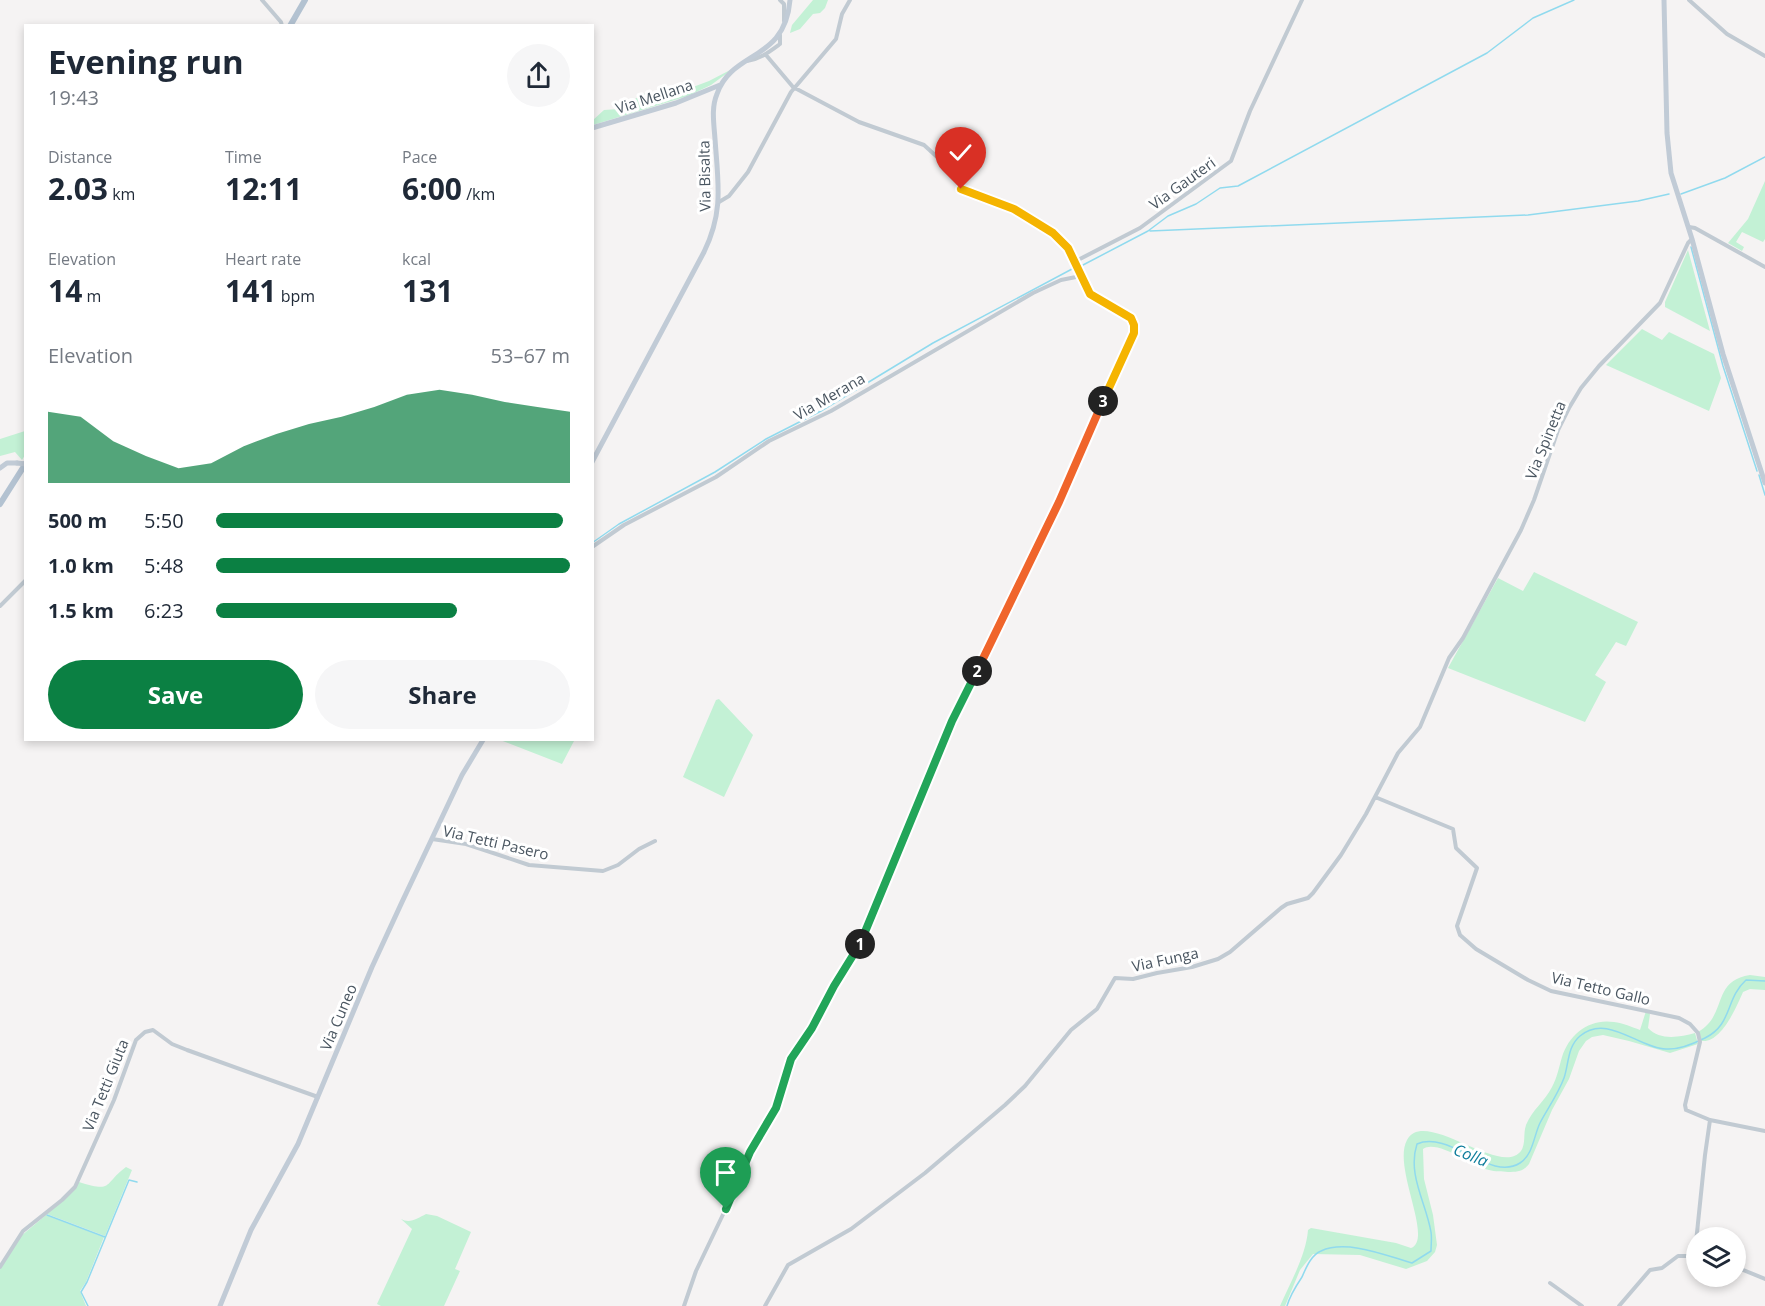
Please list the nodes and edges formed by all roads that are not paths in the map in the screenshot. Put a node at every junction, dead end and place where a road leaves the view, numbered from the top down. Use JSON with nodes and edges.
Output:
{"nodes":[{"id":1,"x":262,"y":0,"type":"edge"},
{"id":2,"x":305,"y":0,"type":"edge"},
{"id":3,"x":790,"y":0,"type":"edge"},
{"id":4,"x":850,"y":0,"type":"edge"},
{"id":5,"x":1302,"y":0,"type":"edge"},
{"id":6,"x":1664,"y":0,"type":"edge"},
{"id":7,"x":1689,"y":0,"type":"edge"},
{"id":8,"x":783,"y":1,"type":"edge"},
{"id":9,"x":282,"y":24,"type":"edge"},
{"id":10,"x":291,"y":24,"type":"edge"},
{"id":11,"x":785,"y":27,"type":"junction"},
{"id":12,"x":780,"y":35,"type":"junction"},
{"id":13,"x":766,"y":55,"type":"junction"},
{"id":14,"x":1765,"y":56,"type":"edge"},
{"id":15,"x":746,"y":62,"type":"junction"},
{"id":16,"x":721,"y":84,"type":"junction"},
{"id":17,"x":795,"y":88,"type":"junction"},
{"id":18,"x":594,"y":127,"type":"edge"},
{"id":19,"x":719,"y":202,"type":"junction"},
{"id":20,"x":1689,"y":227,"type":"junction"},
{"id":21,"x":1692,"y":239,"type":"junction"},
{"id":22,"x":1076,"y":261,"type":"junction"},
{"id":23,"x":1765,"y":267,"type":"edge"},
{"id":24,"x":1081,"y":276,"type":"junction"},
{"id":25,"x":594,"y":458,"type":"edge"},
{"id":26,"x":24,"y":464,"type":"edge"},
{"id":27,"x":24,"y":467,"type":"edge"},
{"id":28,"x":0,"y":468,"type":"edge"},
{"id":29,"x":1765,"y":483,"type":"edge"},
{"id":30,"x":0,"y":504,"type":"edge"},
{"id":31,"x":594,"y":546,"type":"edge"},
{"id":32,"x":24,"y":582,"type":"edge"},
{"id":33,"x":1480,"y":605,"type":"joint"},
{"id":34,"x":0,"y":606,"type":"edge"},
{"id":35,"x":482,"y":741,"type":"edge"},
{"id":36,"x":1375,"y":796,"type":"junction"},
{"id":37,"x":431,"y":839,"type":"junction"},
{"id":38,"x":655,"y":841,"type":"dead end"},
{"id":39,"x":318,"y":1097,"type":"junction"},
{"id":40,"x":1710,"y":1120,"type":"junction"},
{"id":41,"x":1765,"y":1131,"type":"edge"},
{"id":42,"x":1698,"y":1227,"type":"edge"},
{"id":43,"x":1686,"y":1256,"type":"edge"},
{"id":44,"x":0,"y":1267,"type":"edge"},
{"id":45,"x":1746,"y":1271,"type":"edge"},
{"id":46,"x":1765,"y":1279,"type":"edge"},
{"id":47,"x":1550,"y":1283,"type":"dead end"},
{"id":48,"x":220,"y":1306,"type":"edge"},
{"id":49,"x":684,"y":1306,"type":"edge"},
{"id":50,"x":765,"y":1306,"type":"edge"},
{"id":51,"x":1582,"y":1306,"type":"edge"},
{"id":52,"x":1619,"y":1306,"type":"edge"}],
"edges":[{"from":1,"to":9,"type":"street"},
{"from":2,"to":10,"type":"main road"},
{"from":3,"to":11,"type":"street"},
{"from":4,"to":17,"type":"street"},
{"from":5,"to":22,"type":"street","name":"Via Gauteri"},
{"from":6,"to":20,"type":"street"},
{"from":7,"to":14,"type":"street"},
{"from":8,"to":11,"type":"street"},
{"from":11,"to":12,"type":"street"},
{"from":12,"to":13,"type":"street"},
{"from":12,"to":15,"type":"street"},
{"from":13,"to":15,"type":"street"},
{"from":13,"to":17,"type":"street"},
{"from":15,"to":16,"type":"street"},
{"from":16,"to":18,"type":"street","name":"Via Mellana"},
{"from":16,"to":19,"type":"street","name":"Via Bisalta"},
{"from":17,"to":19,"type":"street"},
{"from":17,"to":22,"type":"street"},
{"from":19,"to":25,"type":"street","name":"Via Bisalta"},
{"from":20,"to":21,"type":"street"},
{"from":20,"to":23,"type":"street"},
{"from":21,"to":29,"type":"street"},
{"from":21,"to":33,"type":"street","name":"Via Spinetta"},
{"from":22,"to":24,"type":"street"},
{"from":24,"to":31,"type":"street","name":"Via Merana"},
{"from":24,"to":49,"type":"street"},
{"from":26,"to":28,"type":"street","bridge":true},
{"from":27,"to":30,"type":"main road"},
{"from":32,"to":34,"type":"street"},
{"from":33,"to":36,"type":"street","name":"Via Funga"},
{"from":35,"to":37,"type":"street","name":"Via Cuneo"},
{"from":36,"to":40,"type":"street","name":"Via Tetto Gallo"},
{"from":36,"to":50,"type":"street","name":"Via Funga"},
{"from":37,"to":38,"type":"street","name":"Via Tetti Pasero"},
{"from":37,"to":39,"type":"street","name":"Via Cuneo"},
{"from":39,"to":44,"type":"street","name":"Via Tetti Giuta"},
{"from":39,"to":48,"type":"street","name":"Via Cuneo"},
{"from":40,"to":41,"type":"street"},
{"from":40,"to":42,"type":"street"},
{"from":43,"to":52,"type":"street"},
{"from":45,"to":46,"type":"street"},
{"from":47,"to":51,"type":"street"}]}
